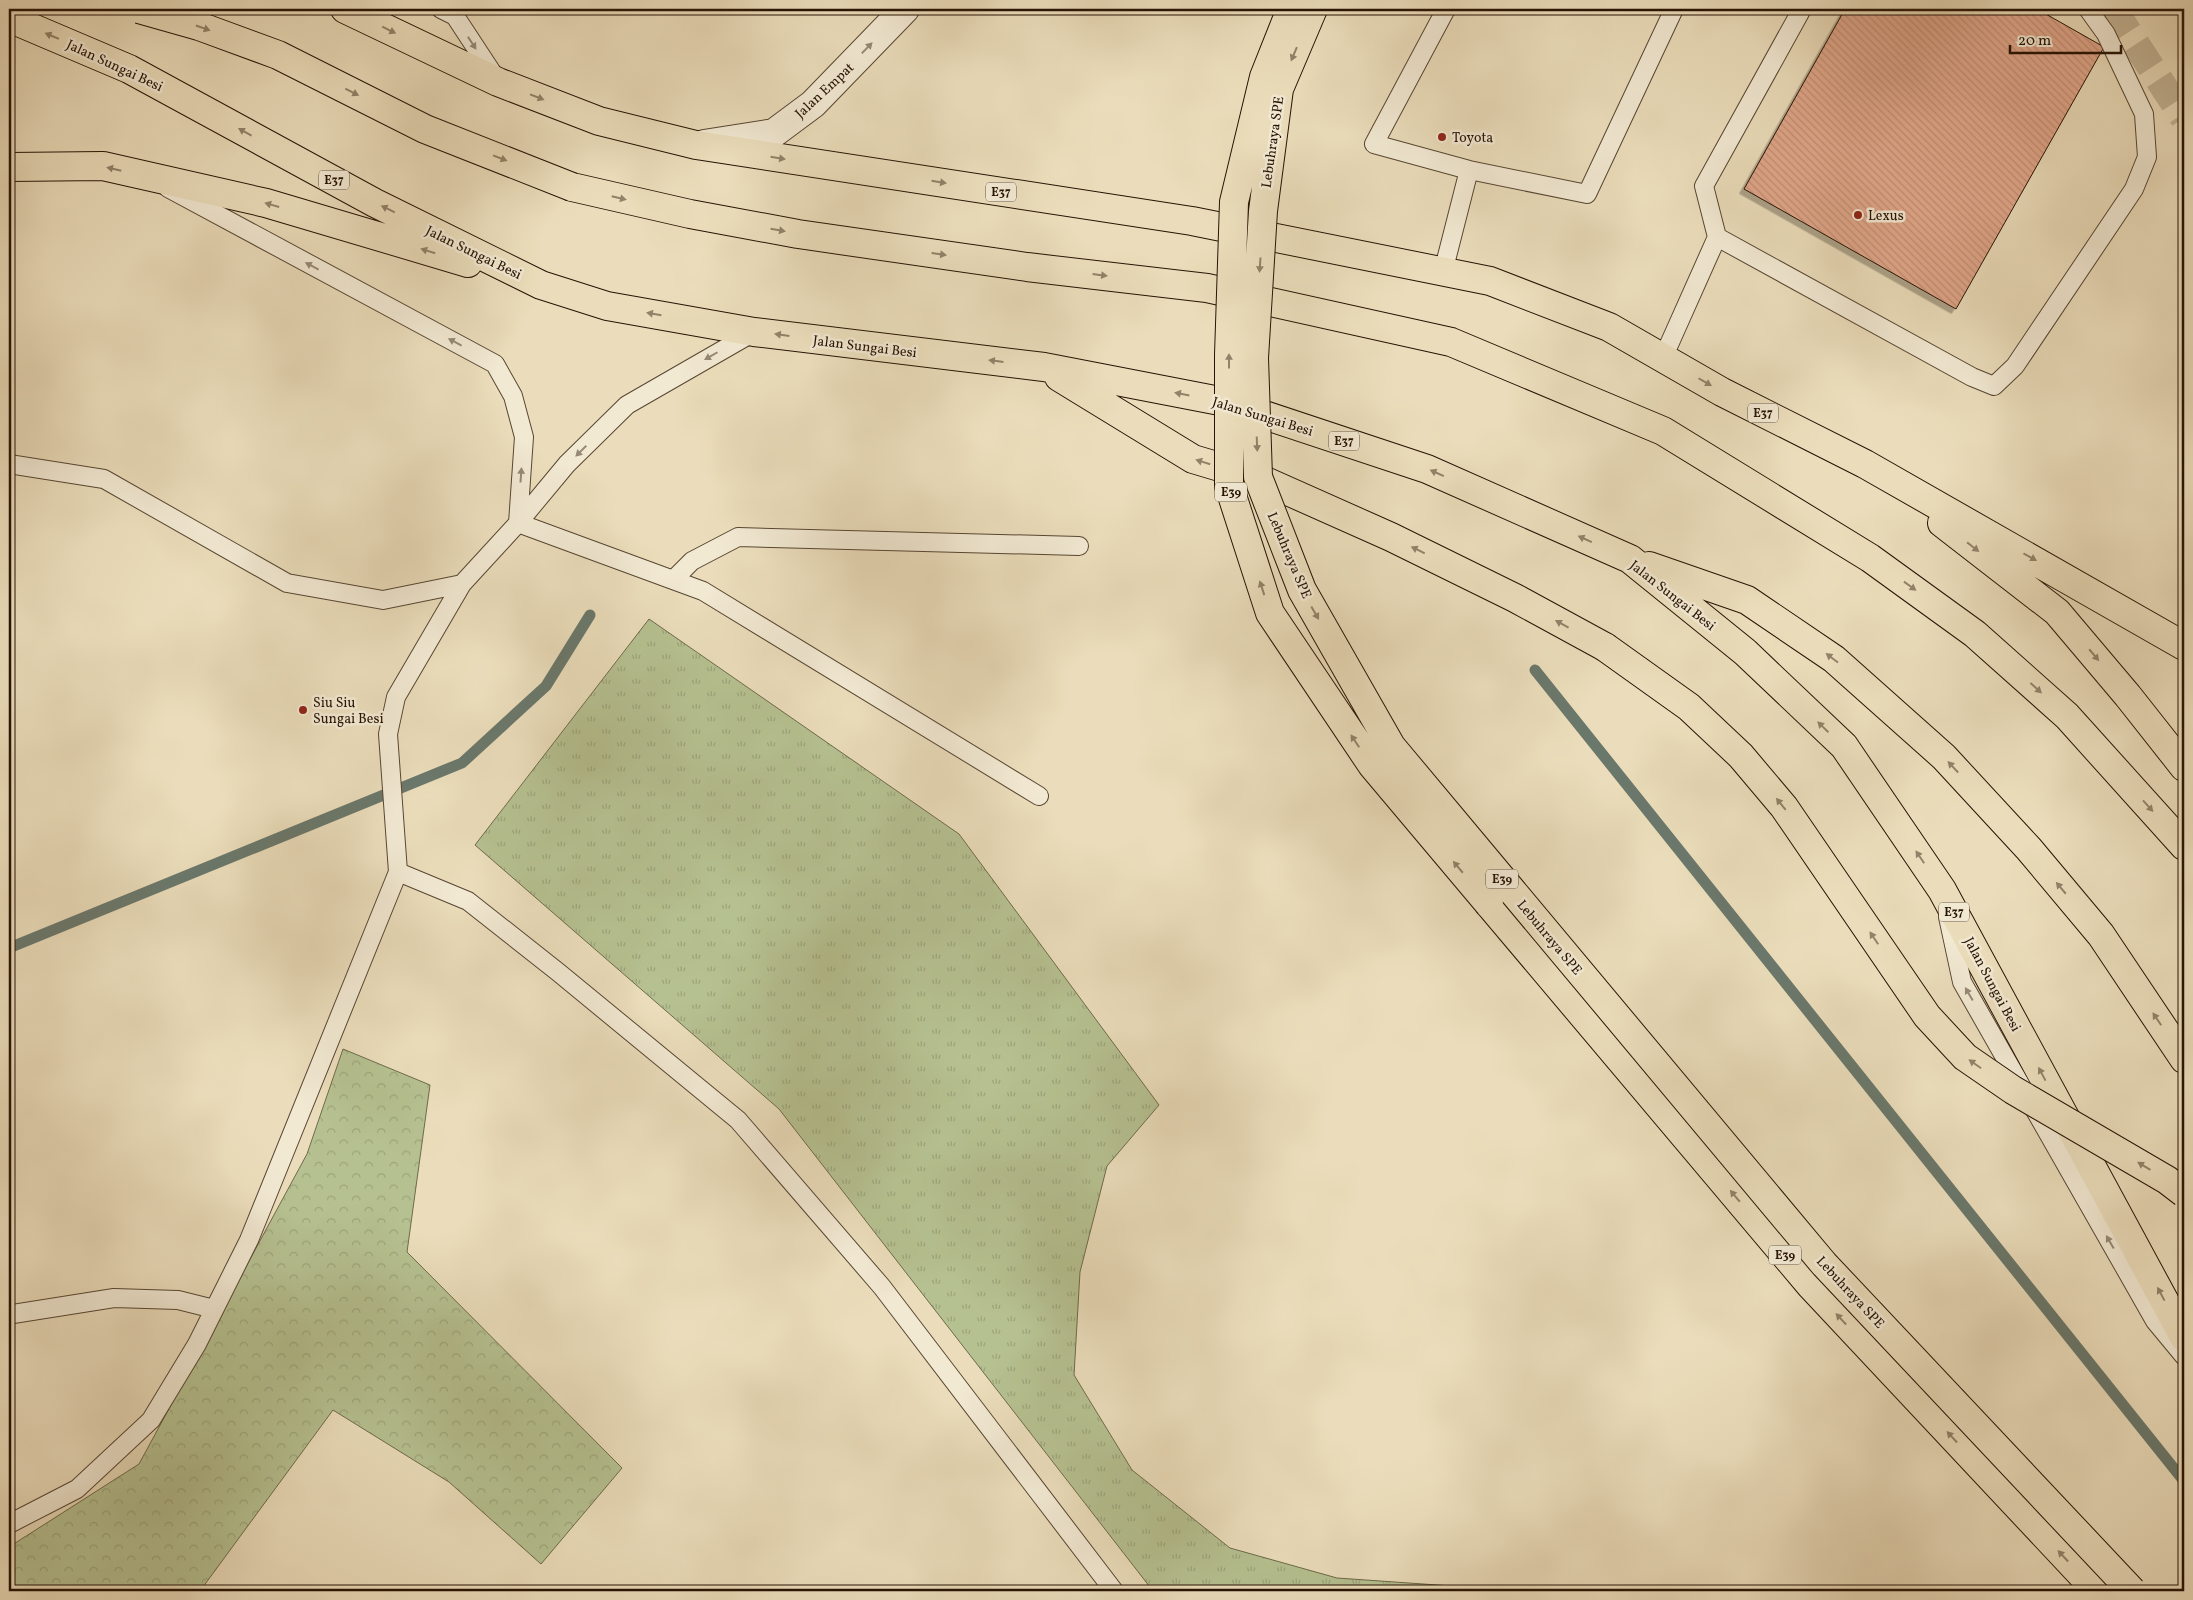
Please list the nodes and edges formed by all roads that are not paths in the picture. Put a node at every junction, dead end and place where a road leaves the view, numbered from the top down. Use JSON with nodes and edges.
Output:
{"nodes":[{"id":1,"x":139,"y":9,"type":"edge"},
{"id":2,"x":345,"y":9,"type":"edge"},
{"id":3,"x":441,"y":9,"type":"edge"},
{"id":4,"x":905,"y":9,"type":"edge"},
{"id":5,"x":1291,"y":9,"type":"edge"},
{"id":6,"x":1313,"y":9,"type":"edge"},
{"id":7,"x":1446,"y":9,"type":"edge"},
{"id":8,"x":1674,"y":9,"type":"edge"},
{"id":9,"x":1802,"y":9,"type":"edge"},
{"id":10,"x":2088,"y":9,"type":"edge"},
{"id":11,"x":9,"y":18,"type":"edge"},
{"id":12,"x":498,"y":82,"type":"junction"},
{"id":13,"x":696,"y":145,"type":"junction"},
{"id":14,"x":9,"y":167,"type":"edge"},
{"id":15,"x":1469,"y":170,"type":"junction"},
{"id":16,"x":145,"y":176,"type":"junction"},
{"id":17,"x":1717,"y":238,"type":"junction"},
{"id":18,"x":1443,"y":272,"type":"junction"},
{"id":19,"x":541,"y":285,"type":"junction"},
{"id":20,"x":754,"y":332,"type":"junction"},
{"id":21,"x":1663,"y":358,"type":"junction"},
{"id":22,"x":1044,"y":367,"type":"junction"},
{"id":23,"x":9,"y":464,"type":"edge"},
{"id":24,"x":1866,"y":464,"type":"junction"},
{"id":25,"x":518,"y":523,"type":"junction"},
{"id":26,"x":1079,"y":546,"type":"dead end"},
{"id":27,"x":1630,"y":559,"type":"junction"},
{"id":28,"x":673,"y":580,"type":"junction"},
{"id":29,"x":462,"y":584,"type":"junction"},
{"id":30,"x":2184,"y":646,"type":"edge"},
{"id":31,"x":2184,"y":767,"type":"edge"},
{"id":32,"x":1038,"y":796,"type":"dead end"},
{"id":33,"x":2184,"y":846,"type":"edge"},
{"id":34,"x":398,"y":872,"type":"junction"},
{"id":35,"x":1942,"y":890,"type":"junction"},
{"id":36,"x":2184,"y":1059,"type":"edge"},
{"id":37,"x":2184,"y":1193,"type":"edge"},
{"id":38,"x":214,"y":1309,"type":"junction"},
{"id":39,"x":13,"y":1314,"type":"dead end"},
{"id":40,"x":2184,"y":1337,"type":"edge"},
{"id":41,"x":2184,"y":1356,"type":"edge"},
{"id":42,"x":9,"y":1524,"type":"edge"},
{"id":43,"x":1114,"y":1591,"type":"edge"},
{"id":44,"x":2097,"y":1591,"type":"edge"},
{"id":45,"x":2132,"y":1591,"type":"edge"}],
"edges":[{"from":1,"to":33,"type":"main road","one_way":true,"bridge":true},
{"from":2,"to":12,"type":"main road","number":"E37","one_way":true},
{"from":3,"to":12,"type":"lane","one_way":true},
{"from":13,"to":4,"type":"street","name":"Jalan Empat","one_way":true},
{"from":44,"to":5,"type":"main road","name":"Lebuhraya SPE","number":"E39","one_way":true,"bridge":true},
{"from":6,"to":45,"type":"main road","name":"Lebuhraya SPE","number":"E39","one_way":true,"bridge":true},
{"from":7,"to":15,"type":"lane"},
{"from":8,"to":15,"type":"lane"},
{"from":9,"to":17,"type":"lane"},
{"from":10,"to":17,"type":"lane"},
{"from":19,"to":11,"type":"main road","name":"Jalan Sungai Besi","number":"E37","one_way":true},
{"from":12,"to":13,"type":"main road","number":"E37","one_way":true},
{"from":13,"to":18,"type":"main road","number":"E37","one_way":true},
{"from":16,"to":14,"type":"main road","one_way":true},
{"from":15,"to":18,"type":"lane"},
{"from":19,"to":16,"type":"main road","one_way":true},
{"from":25,"to":16,"type":"lane","one_way":true},
{"from":17,"to":21,"type":"lane"},
{"from":18,"to":21,"type":"main road","number":"E37"},
{"from":20,"to":19,"type":"main road","name":"Jalan Sungai Besi","number":"E37","one_way":true},
{"from":22,"to":20,"type":"main road","name":"Jalan Sungai Besi","number":"E37","one_way":true},
{"from":20,"to":25,"type":"lane","one_way":true},
{"from":21,"to":24,"type":"main road","number":"E37","one_way":true},
{"from":27,"to":22,"type":"main road","name":"Jalan Sungai Besi","number":"E37","one_way":true},
{"from":37,"to":22,"type":"main road","one_way":true,"bridge":true},
{"from":23,"to":29,"type":"lane"},
{"from":24,"to":30,"type":"main road","one_way":true},
{"from":24,"to":31,"type":"main road","number":"E37","one_way":true},
{"from":25,"to":28,"type":"lane"},
{"from":25,"to":29,"type":"lane"},
{"from":26,"to":28,"type":"lane"},
{"from":35,"to":27,"type":"main road","name":"Jalan Sungai Besi","number":"E37","one_way":true},
{"from":36,"to":27,"type":"main road","one_way":true},
{"from":28,"to":32,"type":"lane"},
{"from":29,"to":34,"type":"lane"},
{"from":34,"to":38,"type":"lane"},
{"from":34,"to":43,"type":"lane"},
{"from":40,"to":35,"type":"main road","name":"Jalan Sungai Besi","number":"E37","one_way":true},
{"from":41,"to":35,"type":"lane","one_way":true},
{"from":38,"to":39,"type":"lane"},
{"from":38,"to":42,"type":"lane"}]}
